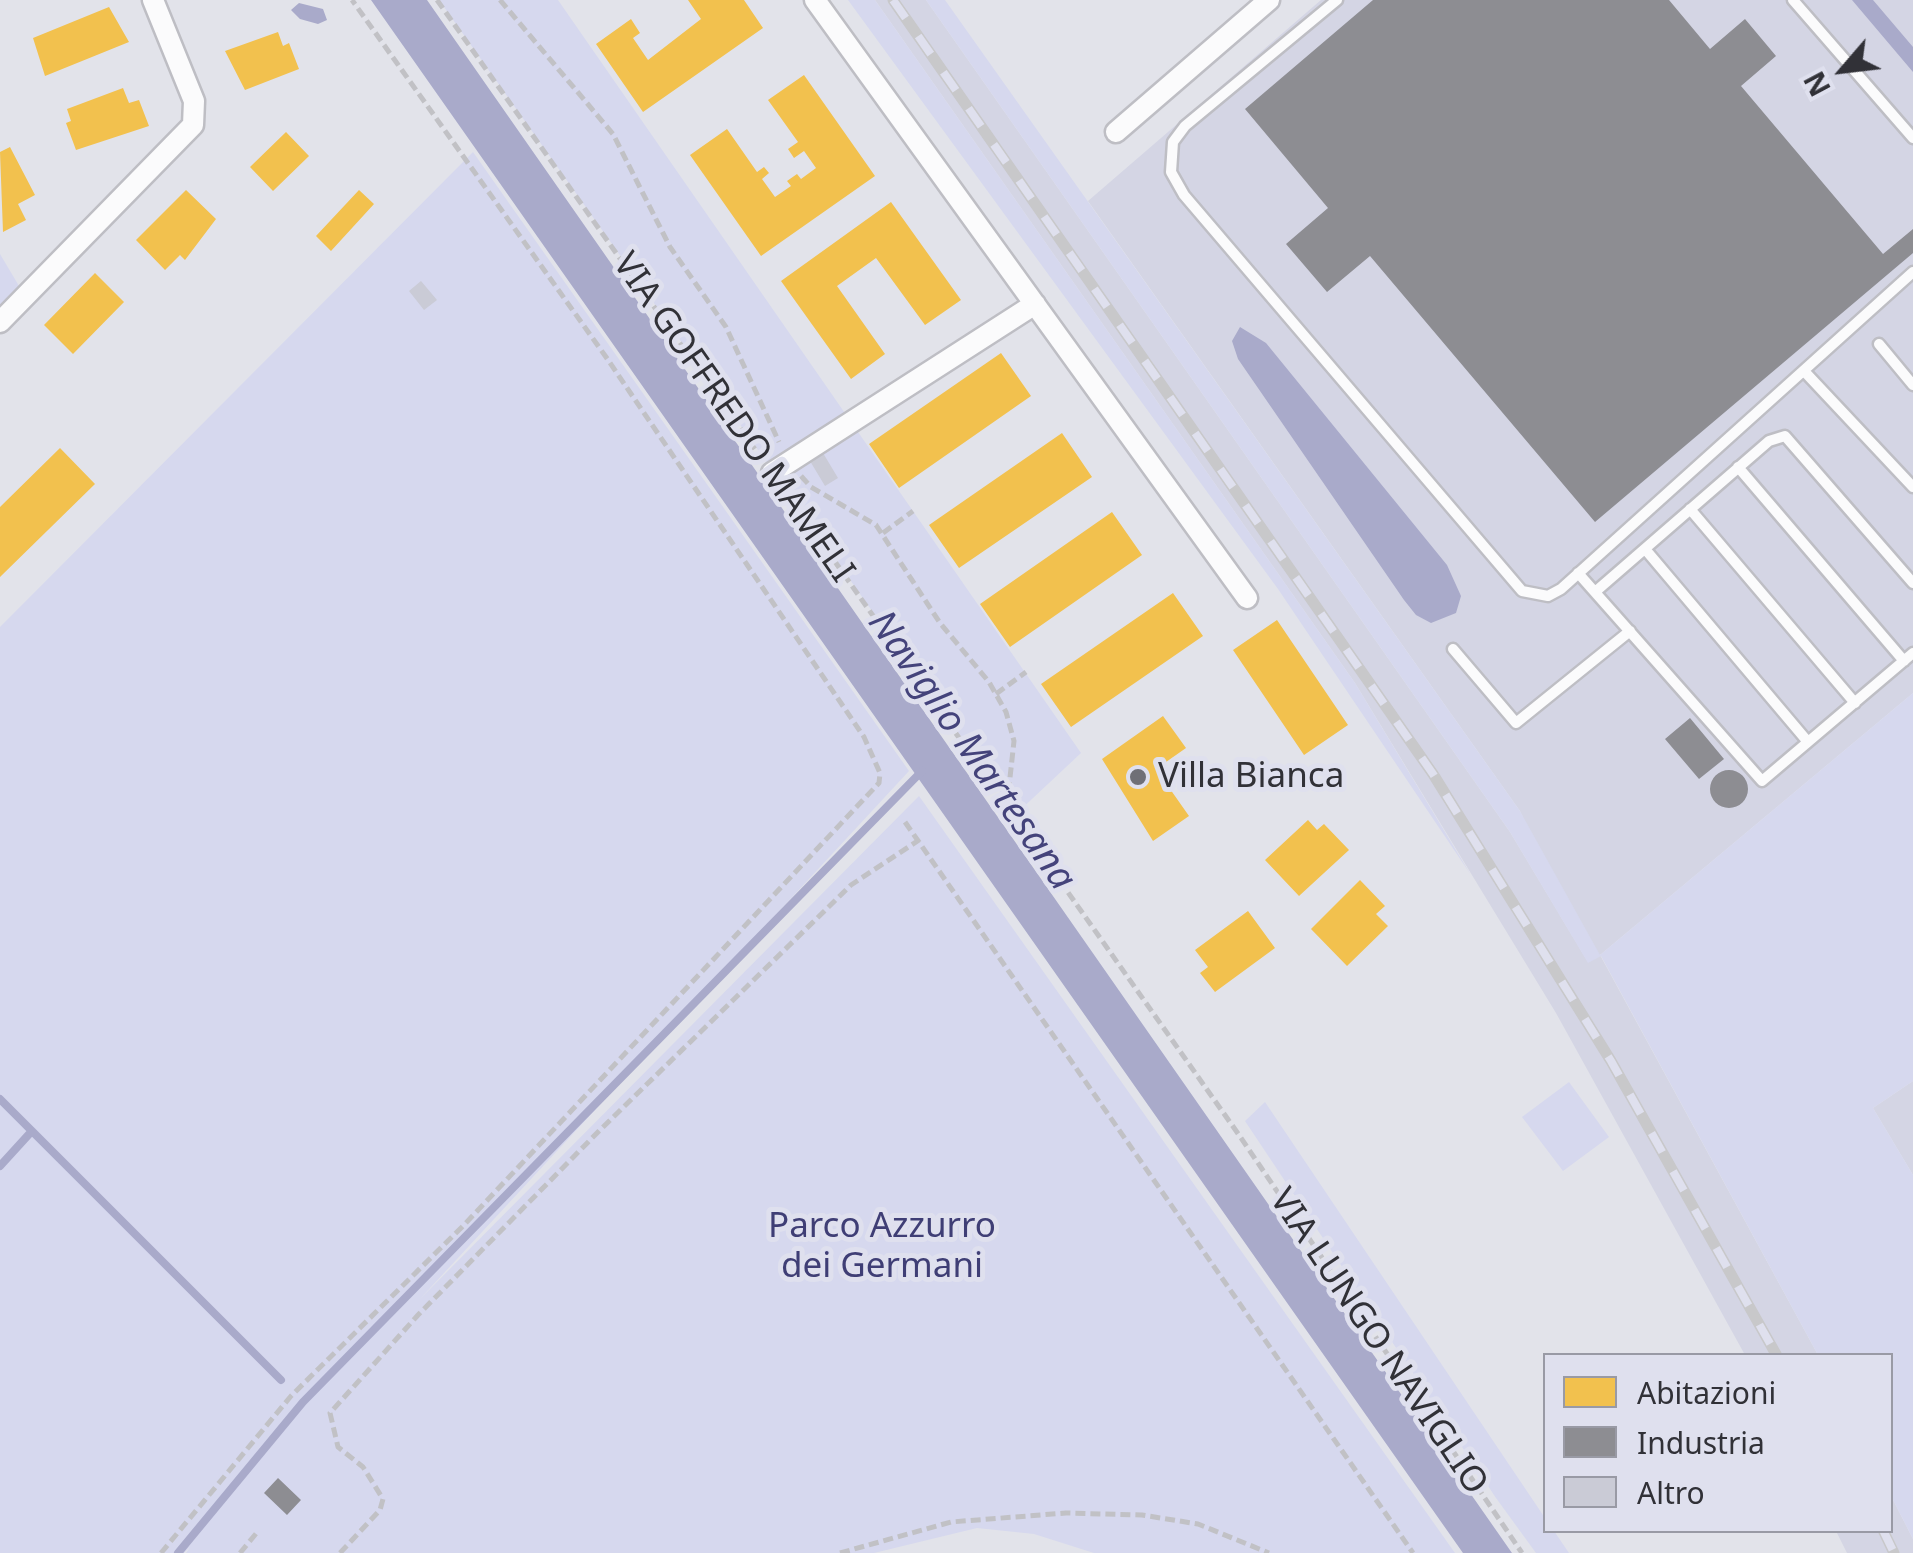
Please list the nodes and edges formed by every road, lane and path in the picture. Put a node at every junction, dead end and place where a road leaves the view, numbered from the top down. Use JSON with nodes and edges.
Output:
{"nodes":[{"id":1,"x":153,"y":0,"type":"edge"},
{"id":2,"x":352,"y":0,"type":"edge"},
{"id":3,"x":437,"y":0,"type":"edge"},
{"id":4,"x":500,"y":0,"type":"edge"},
{"id":5,"x":815,"y":0,"type":"edge"},
{"id":6,"x":1269,"y":0,"type":"edge"},
{"id":7,"x":1337,"y":0,"type":"edge"},
{"id":8,"x":1793,"y":0,"type":"edge"},
{"id":9,"x":1116,"y":132,"type":"dead end"},
{"id":10,"x":1913,"y":138,"type":"edge"},
{"id":11,"x":1913,"y":272,"type":"edge"},
{"id":12,"x":1035,"y":304,"type":"junction"},
{"id":13,"x":0,"y":322,"type":"edge"},
{"id":14,"x":1878,"y":344,"type":"dead end"},
{"id":15,"x":1804,"y":371,"type":"junction"},
{"id":16,"x":1913,"y":386,"type":"edge"},
{"id":17,"x":1738,"y":467,"type":"junction"},
{"id":18,"x":781,"y":468,"type":"junction"},
{"id":19,"x":1913,"y":487,"type":"edge"},
{"id":20,"x":1690,"y":509,"type":"junction"},
{"id":21,"x":913,"y":511,"type":"dead end"},
{"id":22,"x":882,"y":533,"type":"junction"},
{"id":23,"x":1644,"y":549,"type":"junction"},
{"id":24,"x":1578,"y":573,"type":"junction"},
{"id":25,"x":1913,"y":583,"type":"edge"},
{"id":26,"x":1595,"y":592,"type":"junction"},
{"id":27,"x":1247,"y":598,"type":"dead end"},
{"id":28,"x":1630,"y":631,"type":"junction"},
{"id":29,"x":1453,"y":649,"type":"dead end"},
{"id":30,"x":1908,"y":657,"type":"edge"},
{"id":31,"x":1026,"y":672,"type":"dead end"},
{"id":32,"x":996,"y":694,"type":"junction"},
{"id":33,"x":1855,"y":703,"type":"junction"},
{"id":34,"x":1808,"y":742,"type":"junction"},
{"id":35,"x":1007,"y":805,"type":"junction"},
{"id":36,"x":905,"y":822,"type":"dead end"},
{"id":37,"x":918,"y":840,"type":"junction"},
{"id":38,"x":1235,"y":1130,"type":"joint"},
{"id":39,"x":259,"y":1530,"type":"dead end"},
{"id":40,"x":162,"y":1553,"type":"edge"},
{"id":41,"x":240,"y":1553,"type":"edge"},
{"id":42,"x":340,"y":1553,"type":"edge"},
{"id":43,"x":840,"y":1553,"type":"edge"},
{"id":44,"x":1269,"y":1553,"type":"edge"},
{"id":45,"x":1414,"y":1553,"type":"edge"},
{"id":46,"x":1522,"y":1553,"type":"edge"}],
"edges":[{"from":1,"to":13,"type":"street"},
{"from":2,"to":40,"type":"path"},
{"from":3,"to":18,"type":"path","name":"VIA GOFFREDO MAMELI"},
{"from":4,"to":18,"type":"path"},
{"from":5,"to":12,"type":"street"},
{"from":6,"to":9,"type":"street"},
{"from":7,"to":24,"type":"lane"},
{"from":8,"to":10,"type":"lane"},
{"from":11,"to":15,"type":"lane"},
{"from":12,"to":18,"type":"street"},
{"from":12,"to":27,"type":"street"},
{"from":14,"to":16,"type":"lane"},
{"from":15,"to":19,"type":"lane"},
{"from":15,"to":24,"type":"lane"},
{"from":17,"to":20,"type":"lane"},
{"from":17,"to":25,"type":"lane"},
{"from":17,"to":30,"type":"lane"},
{"from":18,"to":22,"type":"path"},
{"from":18,"to":35,"type":"path","name":"VIA GOFFREDO MAMELI"},
{"from":20,"to":23,"type":"lane"},
{"from":20,"to":33,"type":"lane"},
{"from":21,"to":22,"type":"path"},
{"from":22,"to":32,"type":"path"},
{"from":23,"to":26,"type":"lane"},
{"from":23,"to":34,"type":"lane"},
{"from":24,"to":26,"type":"lane"},
{"from":26,"to":28,"type":"lane"},
{"from":28,"to":29,"type":"lane"},
{"from":28,"to":34,"type":"lane"},
{"from":30,"to":33,"type":"lane"},
{"from":31,"to":32,"type":"path"},
{"from":32,"to":35,"type":"path"},
{"from":33,"to":34,"type":"lane"},
{"from":35,"to":38,"type":"path","name":"VIA GOFFREDO MAMELI"},
{"from":36,"to":37,"type":"path"},
{"from":37,"to":42,"type":"path"},
{"from":37,"to":45,"type":"path"},
{"from":38,"to":46,"type":"path","name":"VIA LUNGO NAVIGLIO"},
{"from":39,"to":41,"type":"path"},
{"from":43,"to":44,"type":"path"}]}
